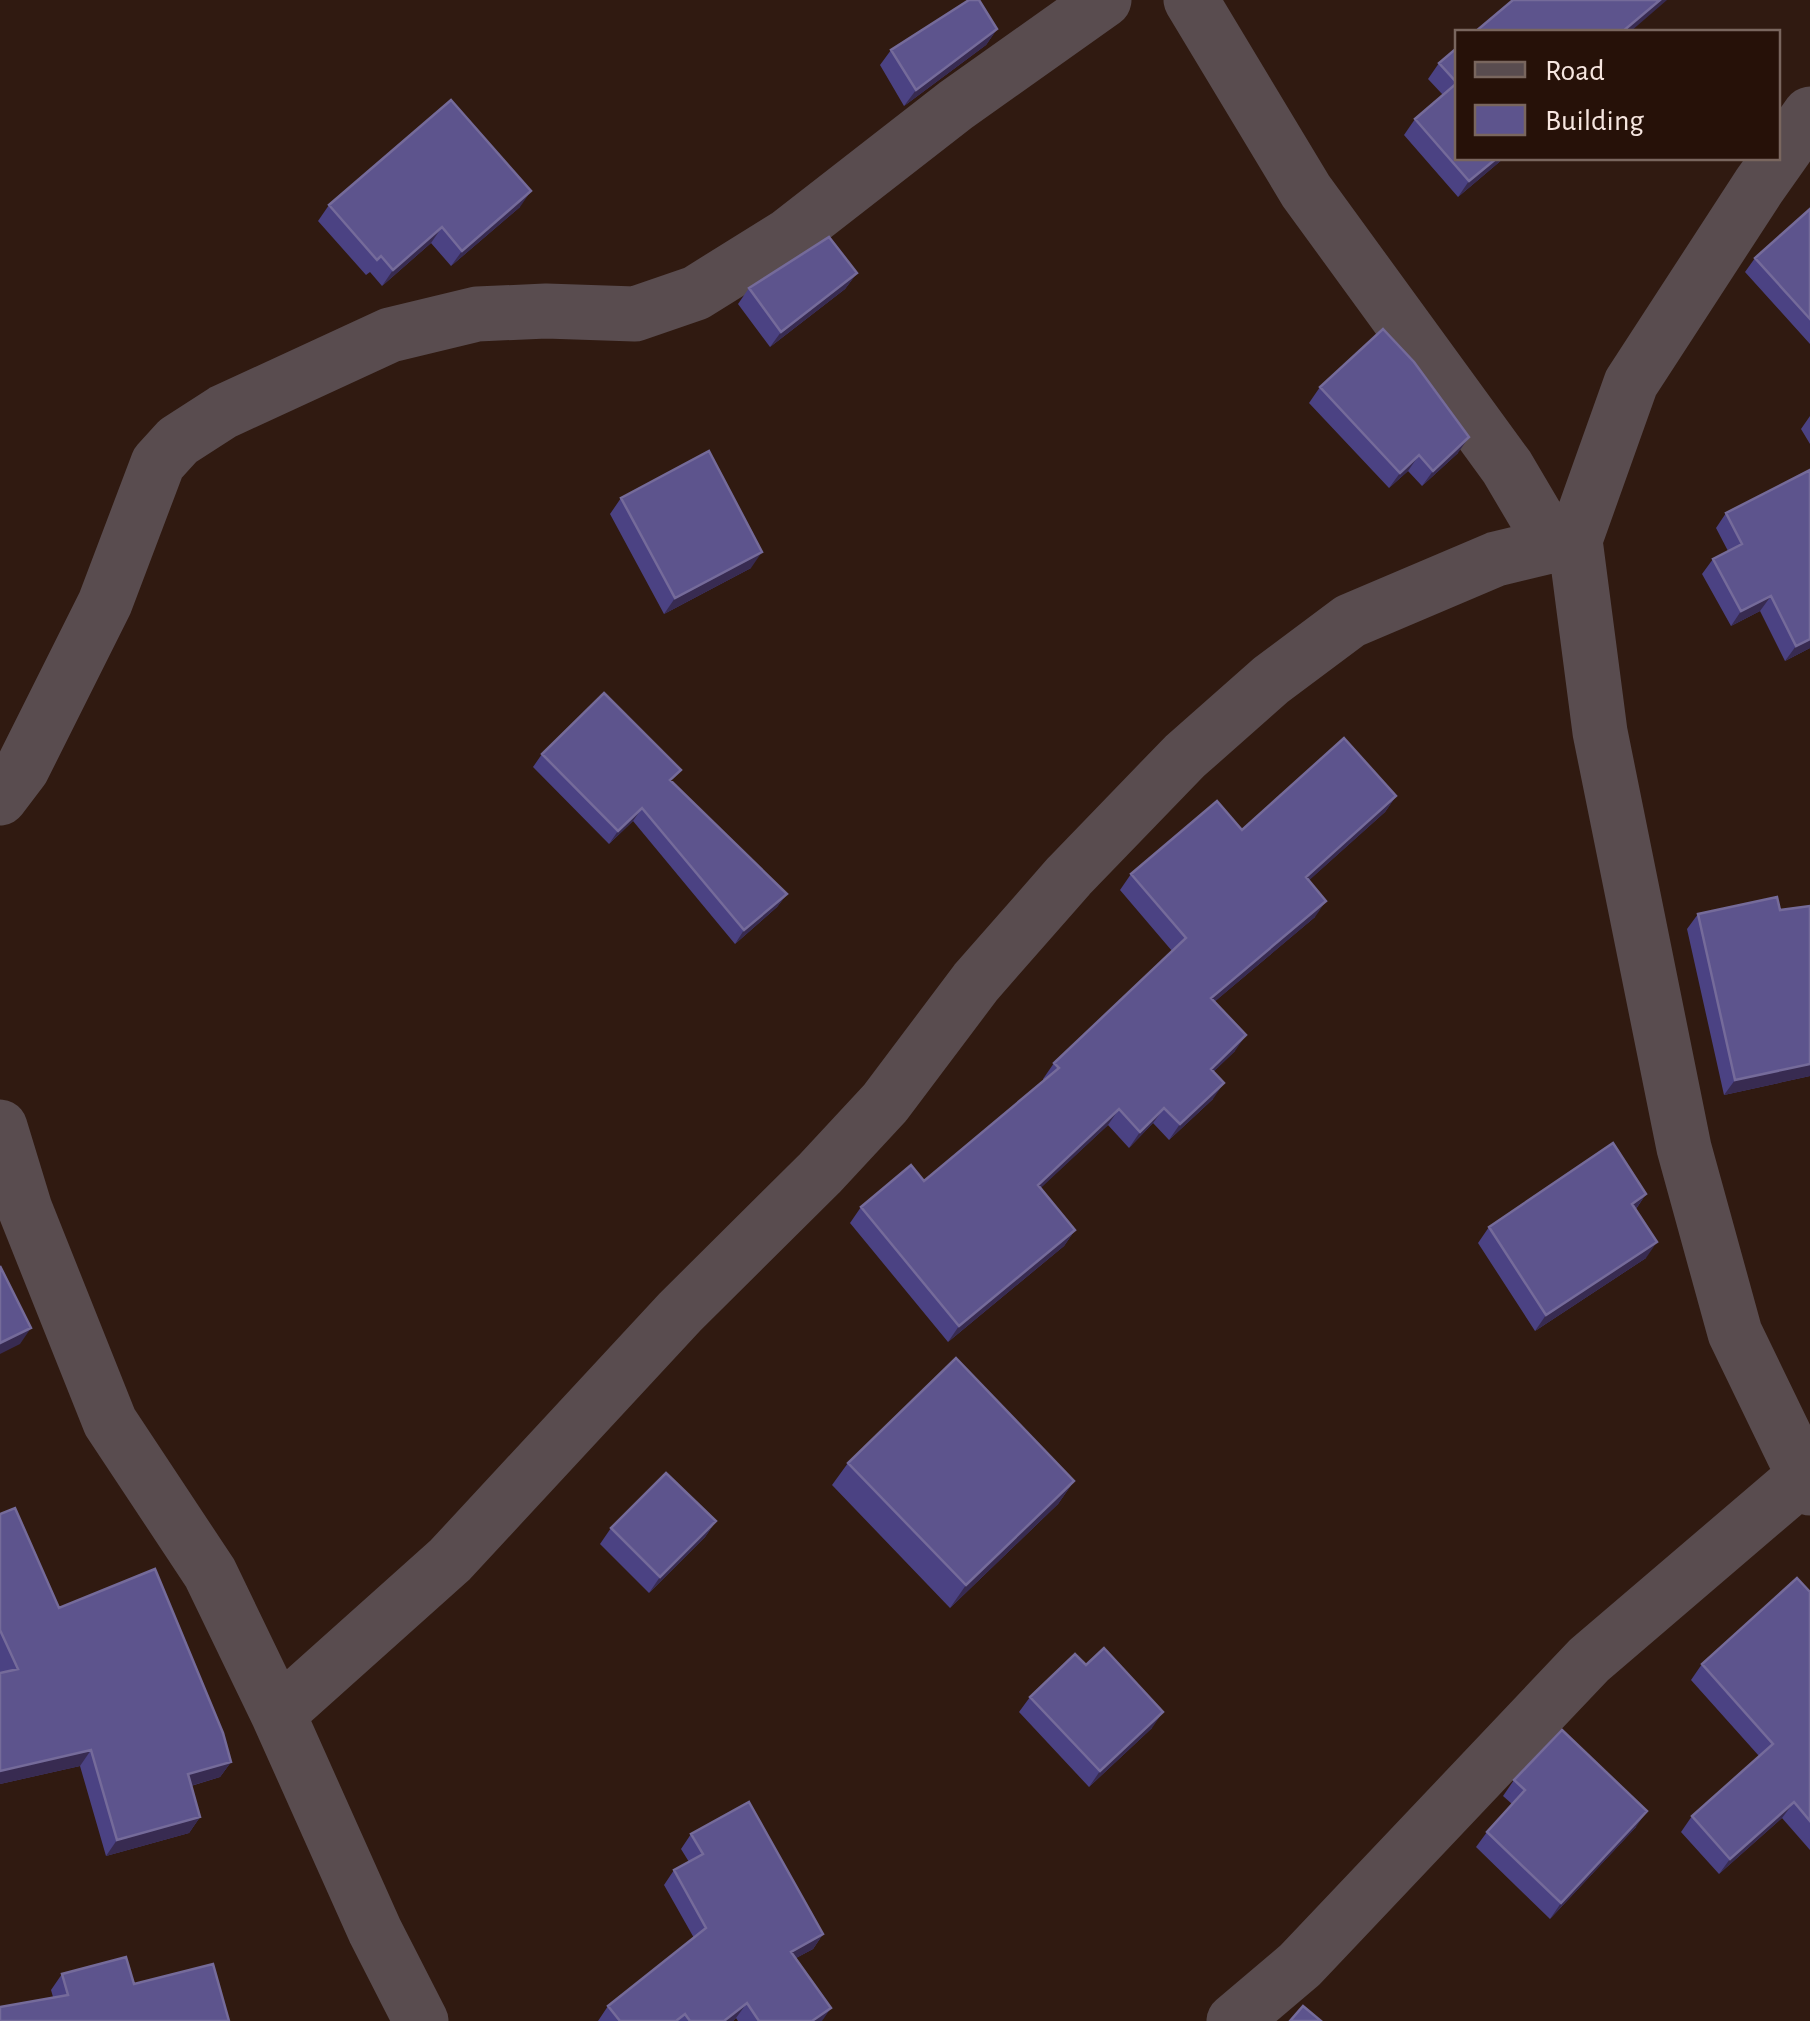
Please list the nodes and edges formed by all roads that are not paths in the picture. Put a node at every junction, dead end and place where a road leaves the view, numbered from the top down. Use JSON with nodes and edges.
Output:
{"nodes":[{"id":1,"x":1104,"y":0,"type":"edge"},
{"id":2,"x":1191,"y":0,"type":"edge"},
{"id":3,"x":1810,"y":114,"type":"edge"},
{"id":4,"x":1780,"y":156,"type":"edge"},
{"id":5,"x":1777,"y":160,"type":"edge"},
{"id":6,"x":1564,"y":543,"type":"junction"},
{"id":7,"x":0,"y":798,"type":"edge"},
{"id":8,"x":0,"y":1127,"type":"edge"},
{"id":9,"x":1806,"y":1482,"type":"edge"},
{"id":10,"x":278,"y":1714,"type":"junction"},
{"id":11,"x":420,"y":2021,"type":"edge"},
{"id":12,"x":1234,"y":2021,"type":"edge"}],
"edges":[{"from":1,"to":7,"type":"street"},
{"from":2,"to":6,"type":"street"},
{"from":3,"to":4,"type":"street"},
{"from":5,"to":6,"type":"street"},
{"from":6,"to":9,"type":"street"},
{"from":6,"to":10,"type":"street"},
{"from":8,"to":10,"type":"street"},
{"from":9,"to":12,"type":"street"},
{"from":10,"to":11,"type":"street"}]}
